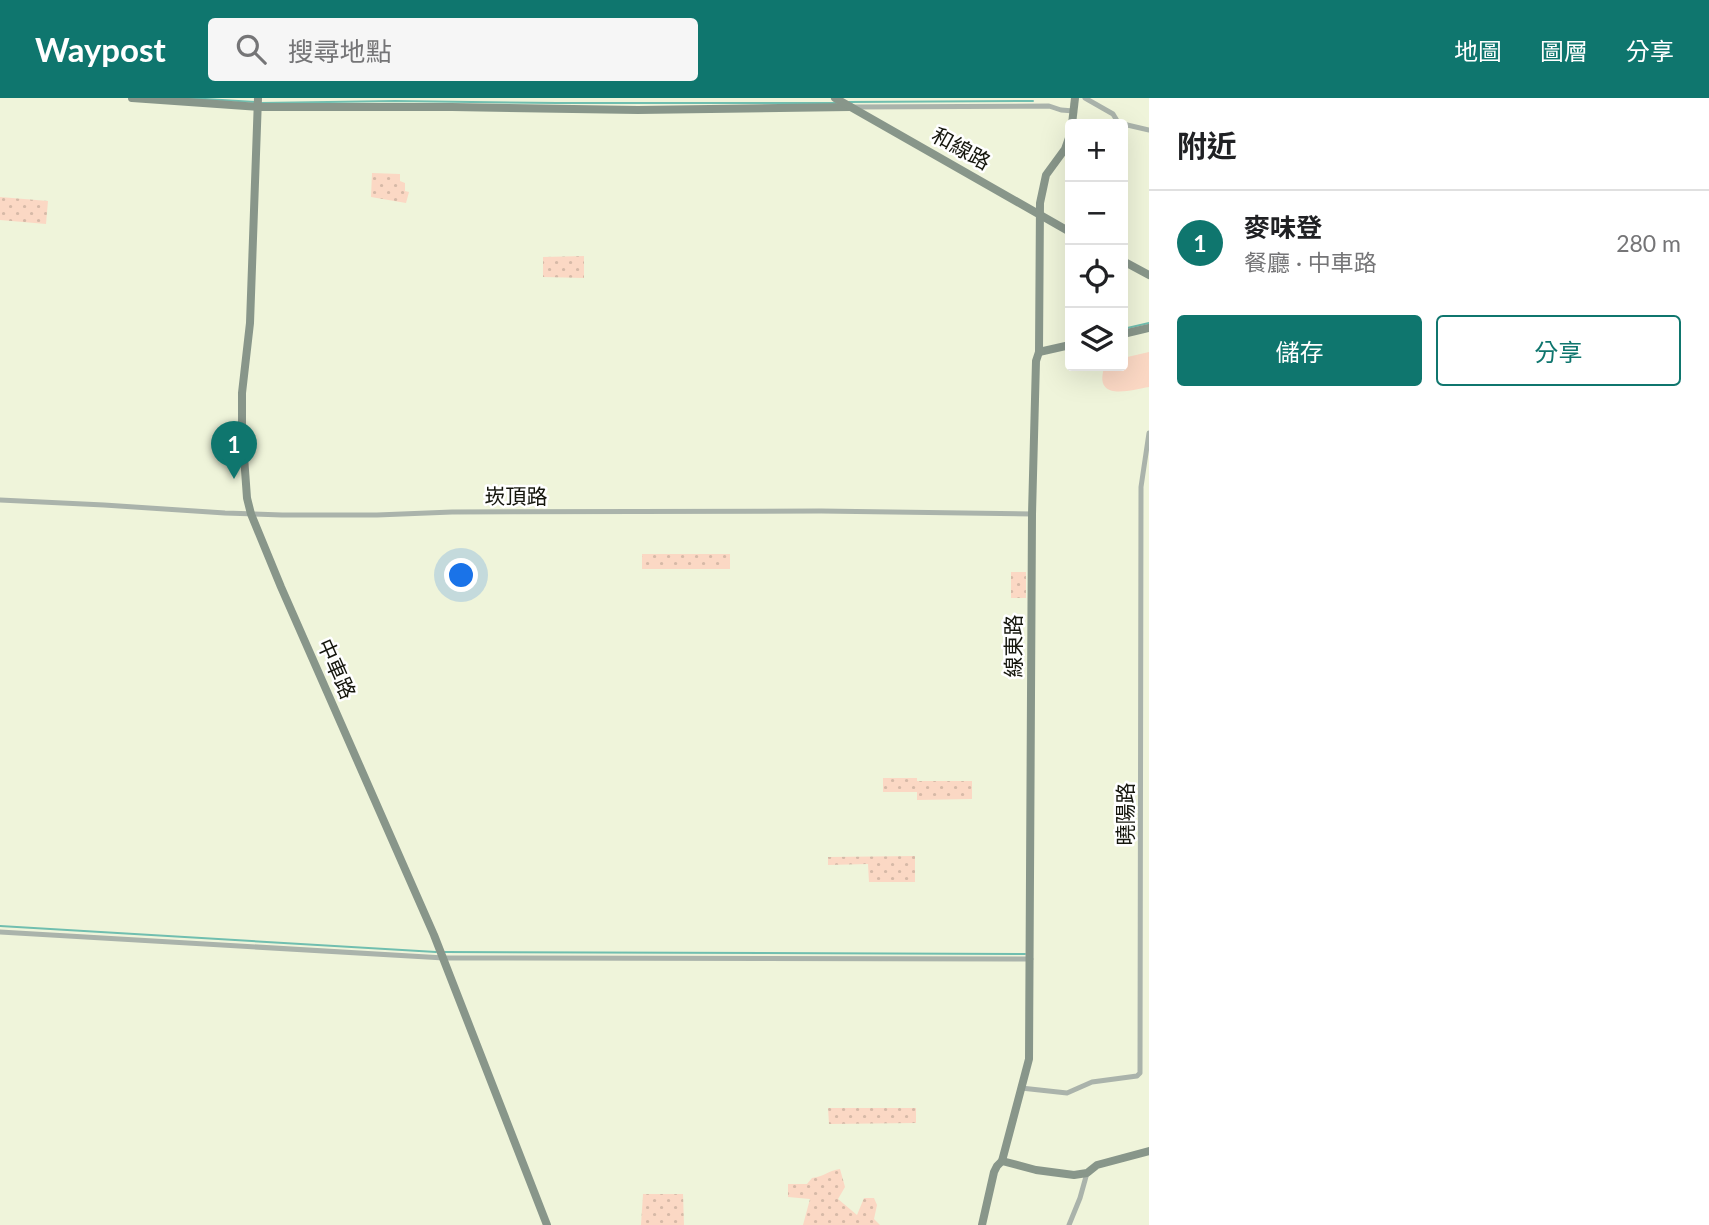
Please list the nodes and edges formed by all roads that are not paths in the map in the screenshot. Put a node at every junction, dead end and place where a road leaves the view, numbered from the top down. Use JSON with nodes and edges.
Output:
{"nodes":[{"id":1,"x":132,"y":98,"type":"edge"},
{"id":2,"x":835,"y":98,"type":"edge"},
{"id":3,"x":1075,"y":98,"type":"edge"},
{"id":4,"x":1085,"y":98,"type":"edge"},
{"id":5,"x":258,"y":102,"type":"edge"},
{"id":6,"x":850,"y":107,"type":"junction"},
{"id":7,"x":1074,"y":111,"type":"junction"},
{"id":8,"x":1073,"y":119,"type":"edge"},
{"id":9,"x":1116,"y":119,"type":"edge"},
{"id":10,"x":1128,"y":125,"type":"edge"},
{"id":11,"x":1149,"y":130,"type":"edge"},
{"id":12,"x":1065,"y":149,"type":"edge"},
{"id":13,"x":1040,"y":214,"type":"junction"},
{"id":14,"x":1065,"y":229,"type":"edge"},
{"id":15,"x":1128,"y":264,"type":"edge"},
{"id":16,"x":1149,"y":275,"type":"edge"},
{"id":17,"x":1149,"y":328,"type":"edge"},
{"id":18,"x":1128,"y":333,"type":"edge"},
{"id":19,"x":1065,"y":346,"type":"edge"},
{"id":20,"x":1039,"y":352,"type":"junction"},
{"id":21,"x":1149,"y":433,"type":"edge"},
{"id":22,"x":0,"y":500,"type":"edge"},
{"id":23,"x":251,"y":514,"type":"junction"},
{"id":24,"x":1032,"y":514,"type":"junction"},
{"id":25,"x":0,"y":932,"type":"edge"},
{"id":26,"x":444,"y":958,"type":"junction"},
{"id":27,"x":1031,"y":958,"type":"junction"},
{"id":28,"x":1021,"y":1088,"type":"junction"},
{"id":29,"x":1149,"y":1151,"type":"edge"},
{"id":30,"x":1002,"y":1161,"type":"junction"},
{"id":31,"x":1087,"y":1173,"type":"junction"},
{"id":32,"x":547,"y":1225,"type":"edge"},
{"id":33,"x":982,"y":1225,"type":"edge"},
{"id":34,"x":1069,"y":1225,"type":"edge"}],
"edges":[{"from":1,"to":5,"type":"street"},
{"from":2,"to":6,"type":"street","name":"和線路"},
{"from":3,"to":7,"type":"street"},
{"from":4,"to":9,"type":"street"},
{"from":5,"to":6,"type":"street"},
{"from":5,"to":23,"type":"street","name":"中車路"},
{"from":6,"to":7,"type":"street"},
{"from":6,"to":13,"type":"street","name":"和線路"},
{"from":7,"to":8,"type":"street"},
{"from":10,"to":11,"type":"street"},
{"from":12,"to":13,"type":"street","name":"線東路"},
{"from":13,"to":14,"type":"street","name":"和線路"},
{"from":13,"to":20,"type":"street","name":"線東路"},
{"from":15,"to":16,"type":"street"},
{"from":17,"to":18,"type":"street"},
{"from":19,"to":20,"type":"street"},
{"from":20,"to":24,"type":"street","name":"線東路"},
{"from":21,"to":28,"type":"street","name":"曉陽路"},
{"from":22,"to":23,"type":"street","name":"崁頂路"},
{"from":23,"to":24,"type":"street","name":"崁頂路"},
{"from":23,"to":26,"type":"street","name":"中車路"},
{"from":24,"to":27,"type":"street","name":"線東路"},
{"from":25,"to":26,"type":"street"},
{"from":26,"to":27,"type":"street"},
{"from":26,"to":32,"type":"street","name":"中車路"},
{"from":27,"to":28,"type":"street","name":"線東路"},
{"from":28,"to":30,"type":"street","name":"線東路"},
{"from":29,"to":31,"type":"street"},
{"from":30,"to":31,"type":"street"},
{"from":30,"to":33,"type":"street","name":"線東路"},
{"from":31,"to":34,"type":"street"}]}
